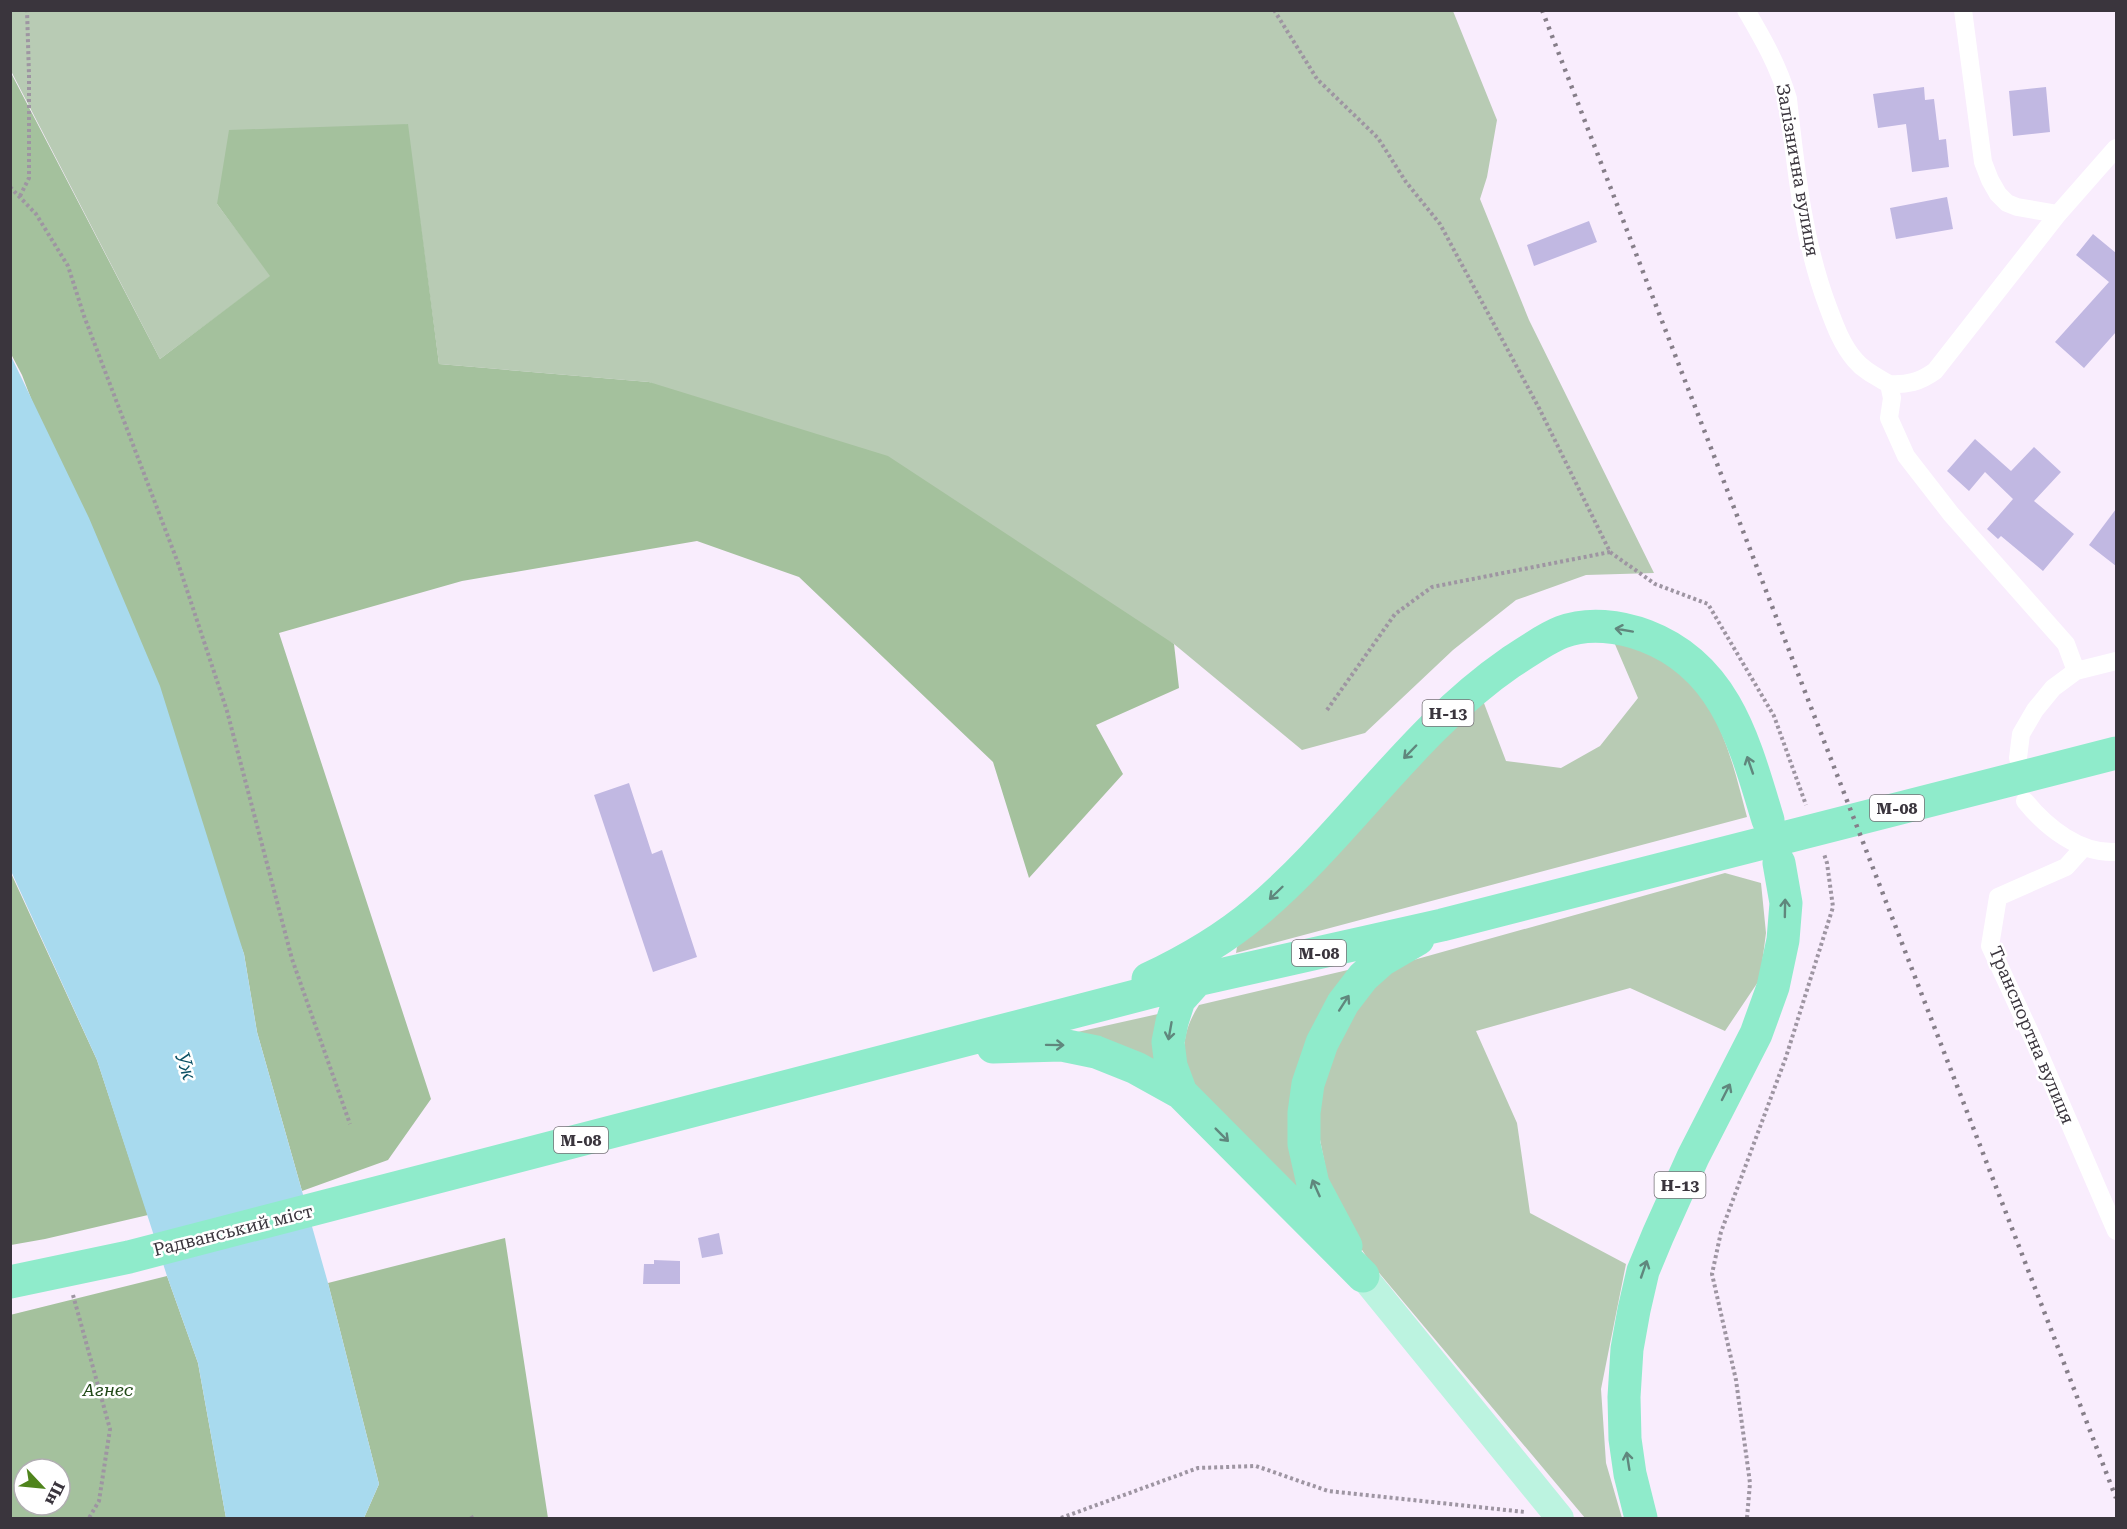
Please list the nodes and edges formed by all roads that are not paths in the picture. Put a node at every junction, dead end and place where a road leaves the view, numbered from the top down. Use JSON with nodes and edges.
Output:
{"nodes":[{"id":1,"x":1746,"y":10,"type":"edge"},
{"id":2,"x":1963,"y":10,"type":"edge"},
{"id":3,"x":2114,"y":156,"type":"edge"},
{"id":4,"x":2058,"y":214,"type":"junction"},
{"id":5,"x":1889,"y":384,"type":"junction"},
{"id":6,"x":2116,"y":661,"type":"edge"},
{"id":7,"x":2076,"y":671,"type":"junction"},
{"id":8,"x":2116,"y":753,"type":"edge"},
{"id":9,"x":2018,"y":758,"type":"dead end"},
{"id":10,"x":2025,"y":801,"type":"dead end"},
{"id":11,"x":1768,"y":820,"type":"dead end"},
{"id":12,"x":2085,"y":847,"type":"junction"},
{"id":13,"x":2116,"y":852,"type":"edge"},
{"id":14,"x":1779,"y":863,"type":"dead end"},
{"id":15,"x":1442,"y":925,"type":"junction"},
{"id":16,"x":1197,"y":980,"type":"junction"},
{"id":17,"x":1102,"y":1005,"type":"junction"},
{"id":18,"x":934,"y":1049,"type":"junction"},
{"id":19,"x":1180,"y":1093,"type":"junction"},
{"id":20,"x":2116,"y":1231,"type":"edge"},
{"id":21,"x":1363,"y":1276,"type":"junction"},
{"id":22,"x":10,"y":1282,"type":"edge"},
{"id":23,"x":1559,"y":1517,"type":"edge"},
{"id":24,"x":1641,"y":1518,"type":"edge"}],
"edges":[{"from":1,"to":5,"type":"street","name":"Залізнична вулиця"},
{"from":2,"to":4,"type":"street"},
{"from":3,"to":4,"type":"street"},
{"from":4,"to":5,"type":"street"},
{"from":5,"to":7,"type":"street"},
{"from":6,"to":7,"type":"street"},
{"from":7,"to":9,"type":"street"},
{"from":8,"to":15,"type":"highway","number":"М-08"},
{"from":10,"to":12,"type":"street"},
{"from":11,"to":17,"type":"highway","number":"Н-13","one_way":true},
{"from":12,"to":13,"type":"street"},
{"from":12,"to":20,"type":"street","name":"Транспортна вулиця"},
{"from":24,"to":14,"type":"highway","number":"Н-13","one_way":true},
{"from":15,"to":16,"type":"highway","number":"М-08"},
{"from":21,"to":15,"type":"highway","one_way":true},
{"from":16,"to":17,"type":"highway","number":"М-08"},
{"from":16,"to":19,"type":"highway","one_way":true},
{"from":17,"to":18,"type":"highway","number":"М-08"},
{"from":18,"to":19,"type":"highway","one_way":true},
{"from":18,"to":22,"type":"highway","name":"Радванський міст","number":"М-08"},
{"from":19,"to":21,"type":"highway","one_way":true},
{"from":21,"to":23,"type":"main road"}]}
